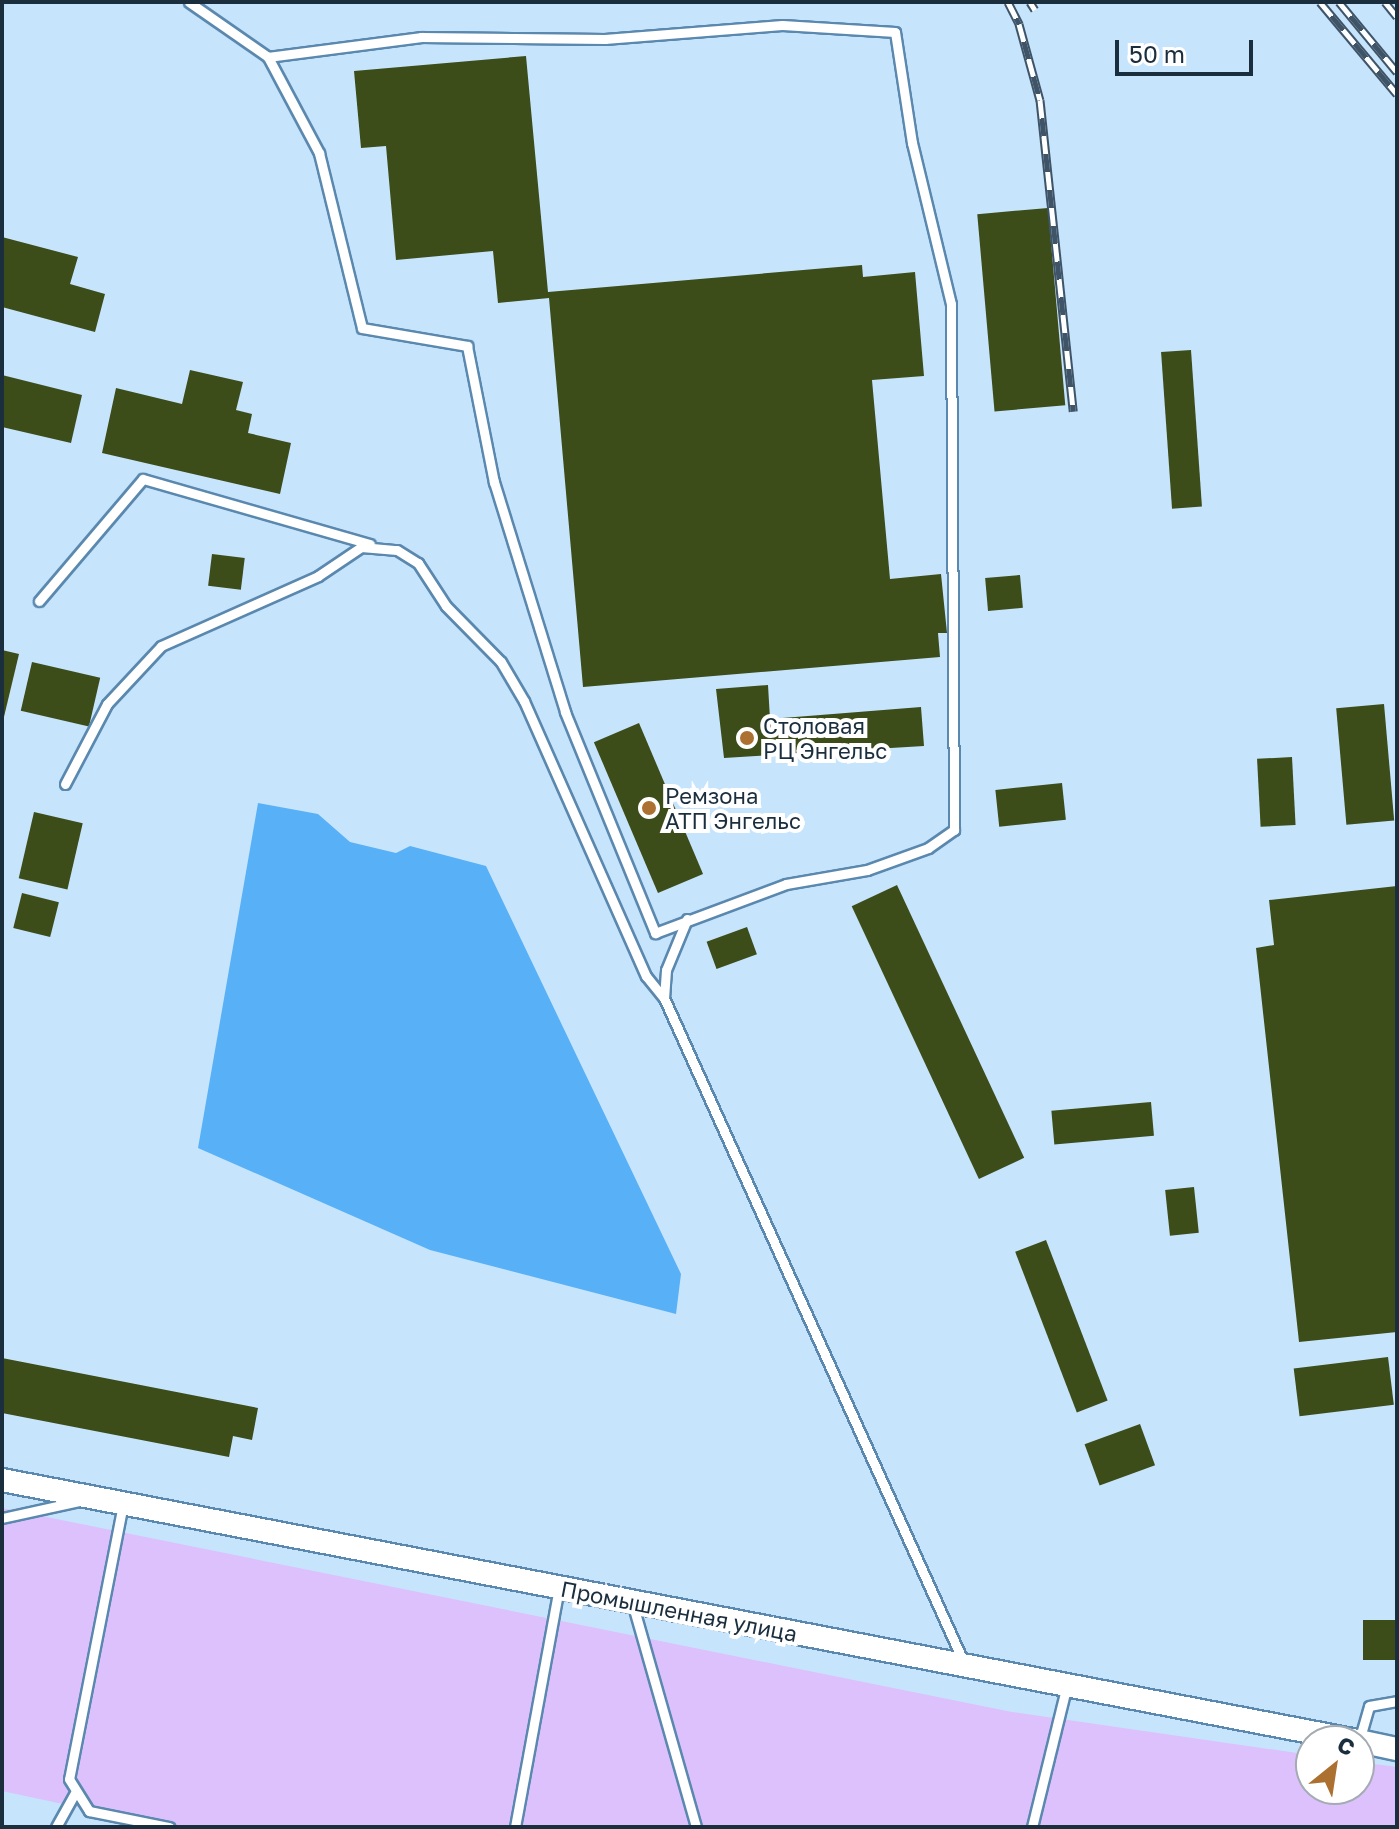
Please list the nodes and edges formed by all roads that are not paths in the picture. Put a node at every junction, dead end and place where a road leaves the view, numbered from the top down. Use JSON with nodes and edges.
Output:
{"nodes":[{"id":1,"x":189,"y":2,"type":"edge"},
{"id":2,"x":268,"y":57,"type":"junction"},
{"id":3,"x":373,"y":545,"type":"junction"},
{"id":4,"x":39,"y":601,"type":"dead end"},
{"id":5,"x":65,"y":784,"type":"dead end"},
{"id":6,"x":687,"y":919,"type":"junction"},
{"id":7,"x":664,"y":998,"type":"junction"},
{"id":8,"x":2,"y":1480,"type":"edge"},
{"id":9,"x":94,"y":1498,"type":"junction"},
{"id":10,"x":123,"y":1504,"type":"junction"},
{"id":11,"x":2,"y":1518,"type":"edge"},
{"id":12,"x":559,"y":1587,"type":"junction"},
{"id":13,"x":632,"y":1602,"type":"junction"},
{"id":14,"x":965,"y":1666,"type":"junction"},
{"id":15,"x":1067,"y":1685,"type":"junction"},
{"id":16,"x":1397,"y":1701,"type":"edge"},
{"id":17,"x":1363,"y":1725,"type":"edge"},
{"id":18,"x":1295,"y":1729,"type":"edge"},
{"id":19,"x":1375,"y":1744,"type":"edge"},
{"id":20,"x":1397,"y":1749,"type":"edge"},
{"id":21,"x":76,"y":1791,"type":"junction"},
{"id":22,"x":56,"y":1827,"type":"edge"},
{"id":23,"x":169,"y":1827,"type":"edge"},
{"id":24,"x":515,"y":1827,"type":"edge"},
{"id":25,"x":696,"y":1827,"type":"edge"},
{"id":26,"x":1032,"y":1827,"type":"edge"}],
"edges":[{"from":1,"to":2,"type":"lane"},
{"from":2,"to":6,"type":"lane"},
{"from":2,"to":6,"type":"lane"},
{"from":3,"to":4,"type":"lane"},
{"from":3,"to":5,"type":"lane"},
{"from":3,"to":7,"type":"lane"},
{"from":6,"to":7,"type":"lane"},
{"from":7,"to":14,"type":"lane"},
{"from":8,"to":9,"type":"street","name":"Промышленная улица"},
{"from":9,"to":10,"type":"street","name":"Промышленная улица"},
{"from":9,"to":11,"type":"lane"},
{"from":10,"to":12,"type":"street","name":"Промышленная улица"},
{"from":10,"to":21,"type":"lane"},
{"from":12,"to":13,"type":"street","name":"Промышленная улица"},
{"from":12,"to":24,"type":"lane"},
{"from":13,"to":14,"type":"street","name":"Промышленная улица"},
{"from":13,"to":25,"type":"lane"},
{"from":14,"to":15,"type":"street","name":"Промышленная улица"},
{"from":15,"to":18,"type":"street","name":"Промышленная улица"},
{"from":15,"to":26,"type":"lane"},
{"from":16,"to":17,"type":"lane"},
{"from":19,"to":20,"type":"street","name":"Промышленная улица"},
{"from":21,"to":22,"type":"lane"},
{"from":21,"to":23,"type":"lane"}]}
